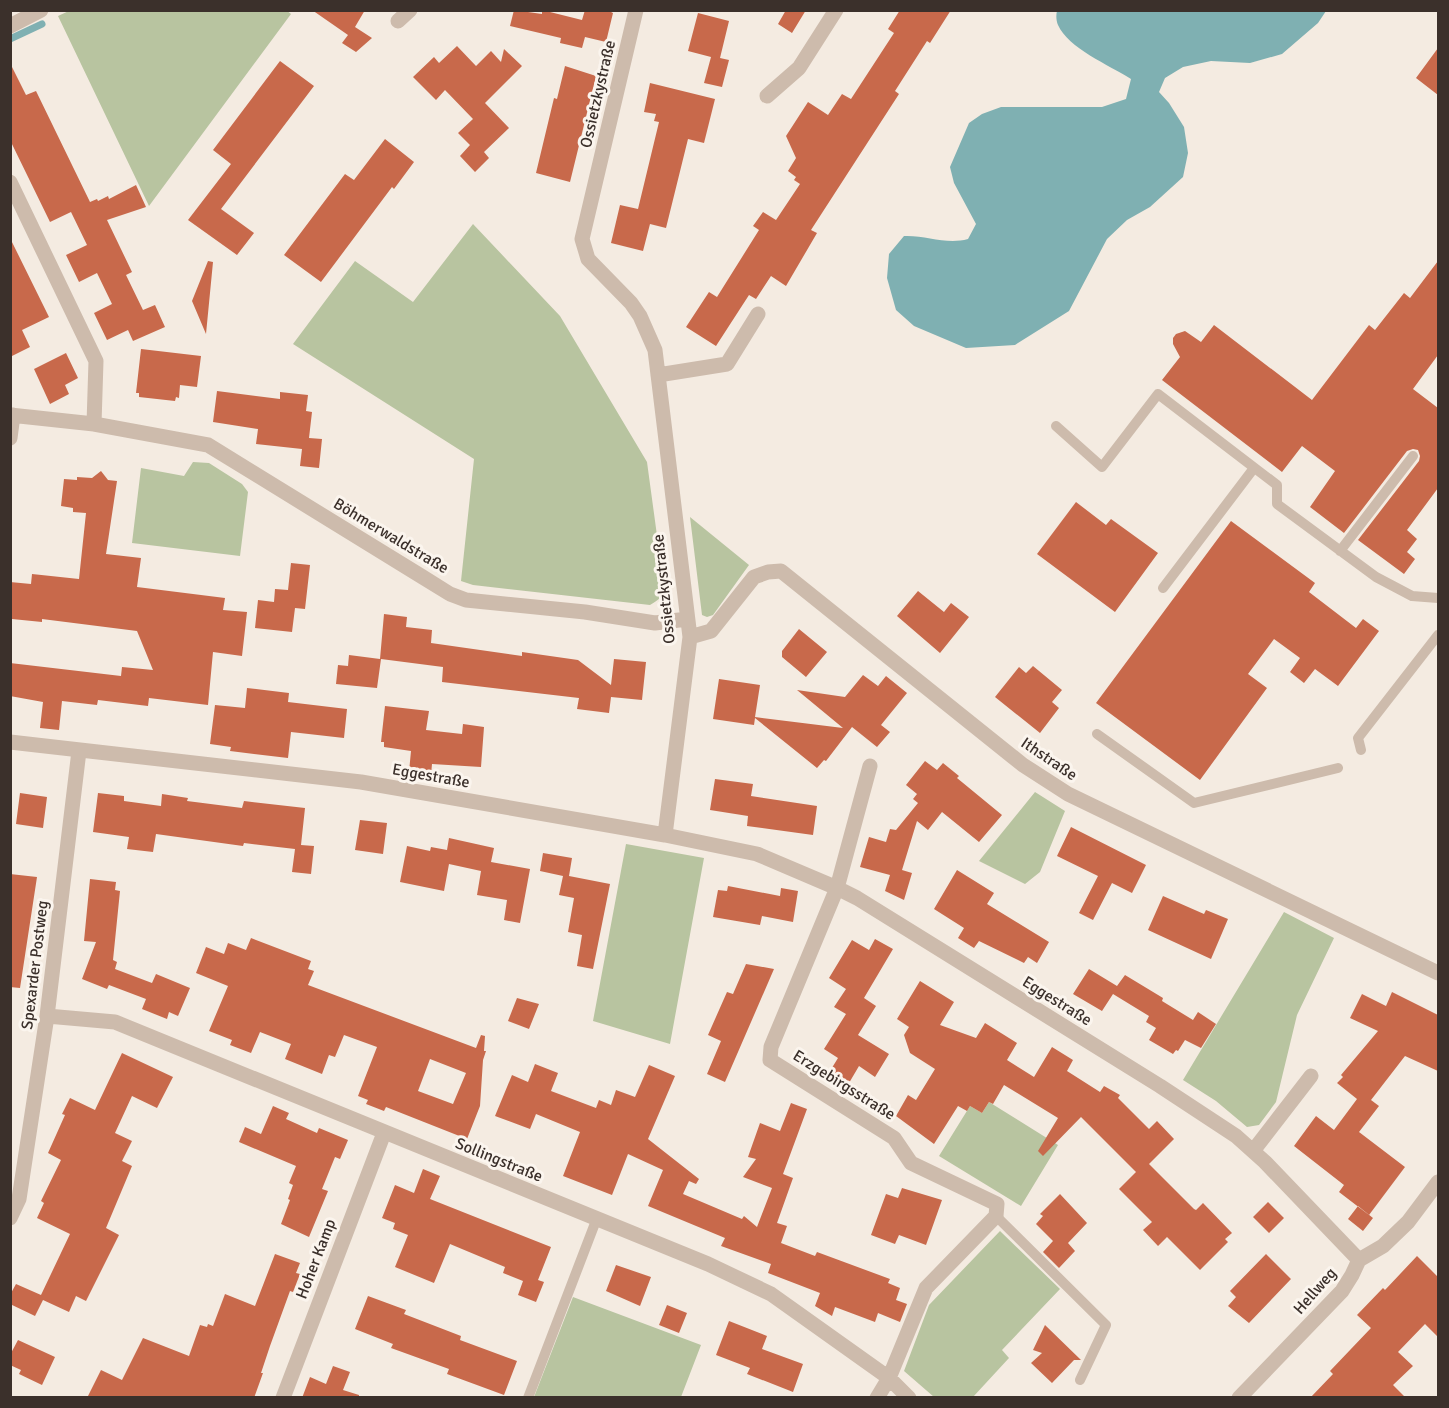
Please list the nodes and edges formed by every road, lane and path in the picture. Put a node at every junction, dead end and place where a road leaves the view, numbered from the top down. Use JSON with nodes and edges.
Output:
{"nodes":[{"id":1,"x":42,"y":10,"type":"edge"},
{"id":2,"x":636,"y":10,"type":"edge"},
{"id":3,"x":836,"y":10,"type":"edge"},
{"id":4,"x":10,"y":26,"type":"edge"},
{"id":5,"x":767,"y":96,"type":"dead end"},
{"id":6,"x":10,"y":182,"type":"edge"},
{"id":7,"x":758,"y":314,"type":"dead end"},
{"id":8,"x":658,"y":375,"type":"junction"},
{"id":9,"x":12,"y":415,"type":"edge"},
{"id":10,"x":93,"y":424,"type":"junction"},
{"id":11,"x":1056,"y":426,"type":"dead end"},
{"id":12,"x":10,"y":438,"type":"edge"},
{"id":13,"x":1413,"y":456,"type":"dead end"},
{"id":14,"x":1254,"y":468,"type":"junction"},
{"id":15,"x":1340,"y":550,"type":"junction"},
{"id":16,"x":1163,"y":588,"type":"dead end"},
{"id":17,"x":1438,"y":598,"type":"edge"},
{"id":18,"x":687,"y":619,"type":"junction"},
{"id":19,"x":1438,"y":635,"type":"edge"},
{"id":20,"x":690,"y":637,"type":"junction"},
{"id":21,"x":1097,"y":734,"type":"dead end"},
{"id":22,"x":10,"y":742,"type":"edge"},
{"id":23,"x":1361,"y":750,"type":"dead end"},
{"id":24,"x":79,"y":751,"type":"junction"},
{"id":25,"x":870,"y":766,"type":"dead end"},
{"id":26,"x":1338,"y":768,"type":"dead end"},
{"id":27,"x":665,"y":836,"type":"junction"},
{"id":28,"x":837,"y":888,"type":"junction"},
{"id":29,"x":1438,"y":973,"type":"edge"},
{"id":30,"x":47,"y":1016,"type":"junction"},
{"id":31,"x":1311,"y":1076,"type":"dead end"},
{"id":32,"x":384,"y":1133,"type":"junction"},
{"id":33,"x":1253,"y":1151,"type":"junction"},
{"id":34,"x":1438,"y":1182,"type":"edge"},
{"id":35,"x":15,"y":1197,"type":"edge"},
{"id":36,"x":996,"y":1216,"type":"junction"},
{"id":37,"x":10,"y":1218,"type":"edge"},
{"id":38,"x":597,"y":1218,"type":"junction"},
{"id":39,"x":1359,"y":1260,"type":"junction"},
{"id":40,"x":889,"y":1378,"type":"junction"},
{"id":41,"x":1080,"y":1380,"type":"dead end"},
{"id":42,"x":283,"y":1398,"type":"edge"},
{"id":43,"x":528,"y":1398,"type":"edge"},
{"id":44,"x":878,"y":1398,"type":"edge"},
{"id":45,"x":909,"y":1398,"type":"edge"},
{"id":46,"x":1239,"y":1398,"type":"edge"}],
"edges":[{"from":1,"to":4,"type":"street"},
{"from":2,"to":8,"type":"street","name":"Ossietzkystraße"},
{"from":3,"to":5,"type":"street"},
{"from":6,"to":10,"type":"street"},
{"from":7,"to":8,"type":"street"},
{"from":8,"to":18,"type":"street","name":"Ossietzkystraße"},
{"from":9,"to":10,"type":"street","name":"Böhmerwaldstraße"},
{"from":9,"to":12,"type":"street","name":"Böhmerwaldstraße"},
{"from":10,"to":18,"type":"street","name":"Böhmerwaldstraße"},
{"from":11,"to":14,"type":"lane"},
{"from":13,"to":15,"type":"lane"},
{"from":14,"to":15,"type":"lane"},
{"from":14,"to":16,"type":"lane"},
{"from":15,"to":17,"type":"lane"},
{"from":18,"to":20,"type":"street","name":"Ossietzkystraße"},
{"from":19,"to":23,"type":"lane"},
{"from":20,"to":27,"type":"street","name":"Ossietzkystraße"},
{"from":20,"to":29,"type":"street","name":"Ithstraße"},
{"from":21,"to":26,"type":"lane"},
{"from":22,"to":24,"type":"street","name":"Eggestraße"},
{"from":24,"to":27,"type":"street","name":"Eggestraße"},
{"from":24,"to":30,"type":"street","name":"Spexarder Postweg"},
{"from":25,"to":28,"type":"street"},
{"from":27,"to":28,"type":"street","name":"Eggestraße"},
{"from":28,"to":33,"type":"street","name":"Eggestraße"},
{"from":28,"to":36,"type":"street","name":"Erzgebirgsstraße"},
{"from":30,"to":32,"type":"street","name":"Sollingstraße"},
{"from":30,"to":35,"type":"street","name":"Spexarder Postweg"},
{"from":31,"to":33,"type":"street"},
{"from":32,"to":38,"type":"street","name":"Sollingstraße"},
{"from":32,"to":42,"type":"street","name":"Hoher Kamp"},
{"from":33,"to":39,"type":"street","name":"Eggestraße"},
{"from":34,"to":39,"type":"street","name":"Hellweg"},
{"from":35,"to":37,"type":"street","name":"Spexarder Postweg"},
{"from":36,"to":40,"type":"street"},
{"from":36,"to":41,"type":"lane"},
{"from":38,"to":40,"type":"street","name":"Sollingstraße"},
{"from":38,"to":43,"type":"lane"},
{"from":39,"to":46,"type":"street","name":"Hellweg"},
{"from":40,"to":44,"type":"street"},
{"from":40,"to":45,"type":"street","name":"Sollingstraße"}]}
